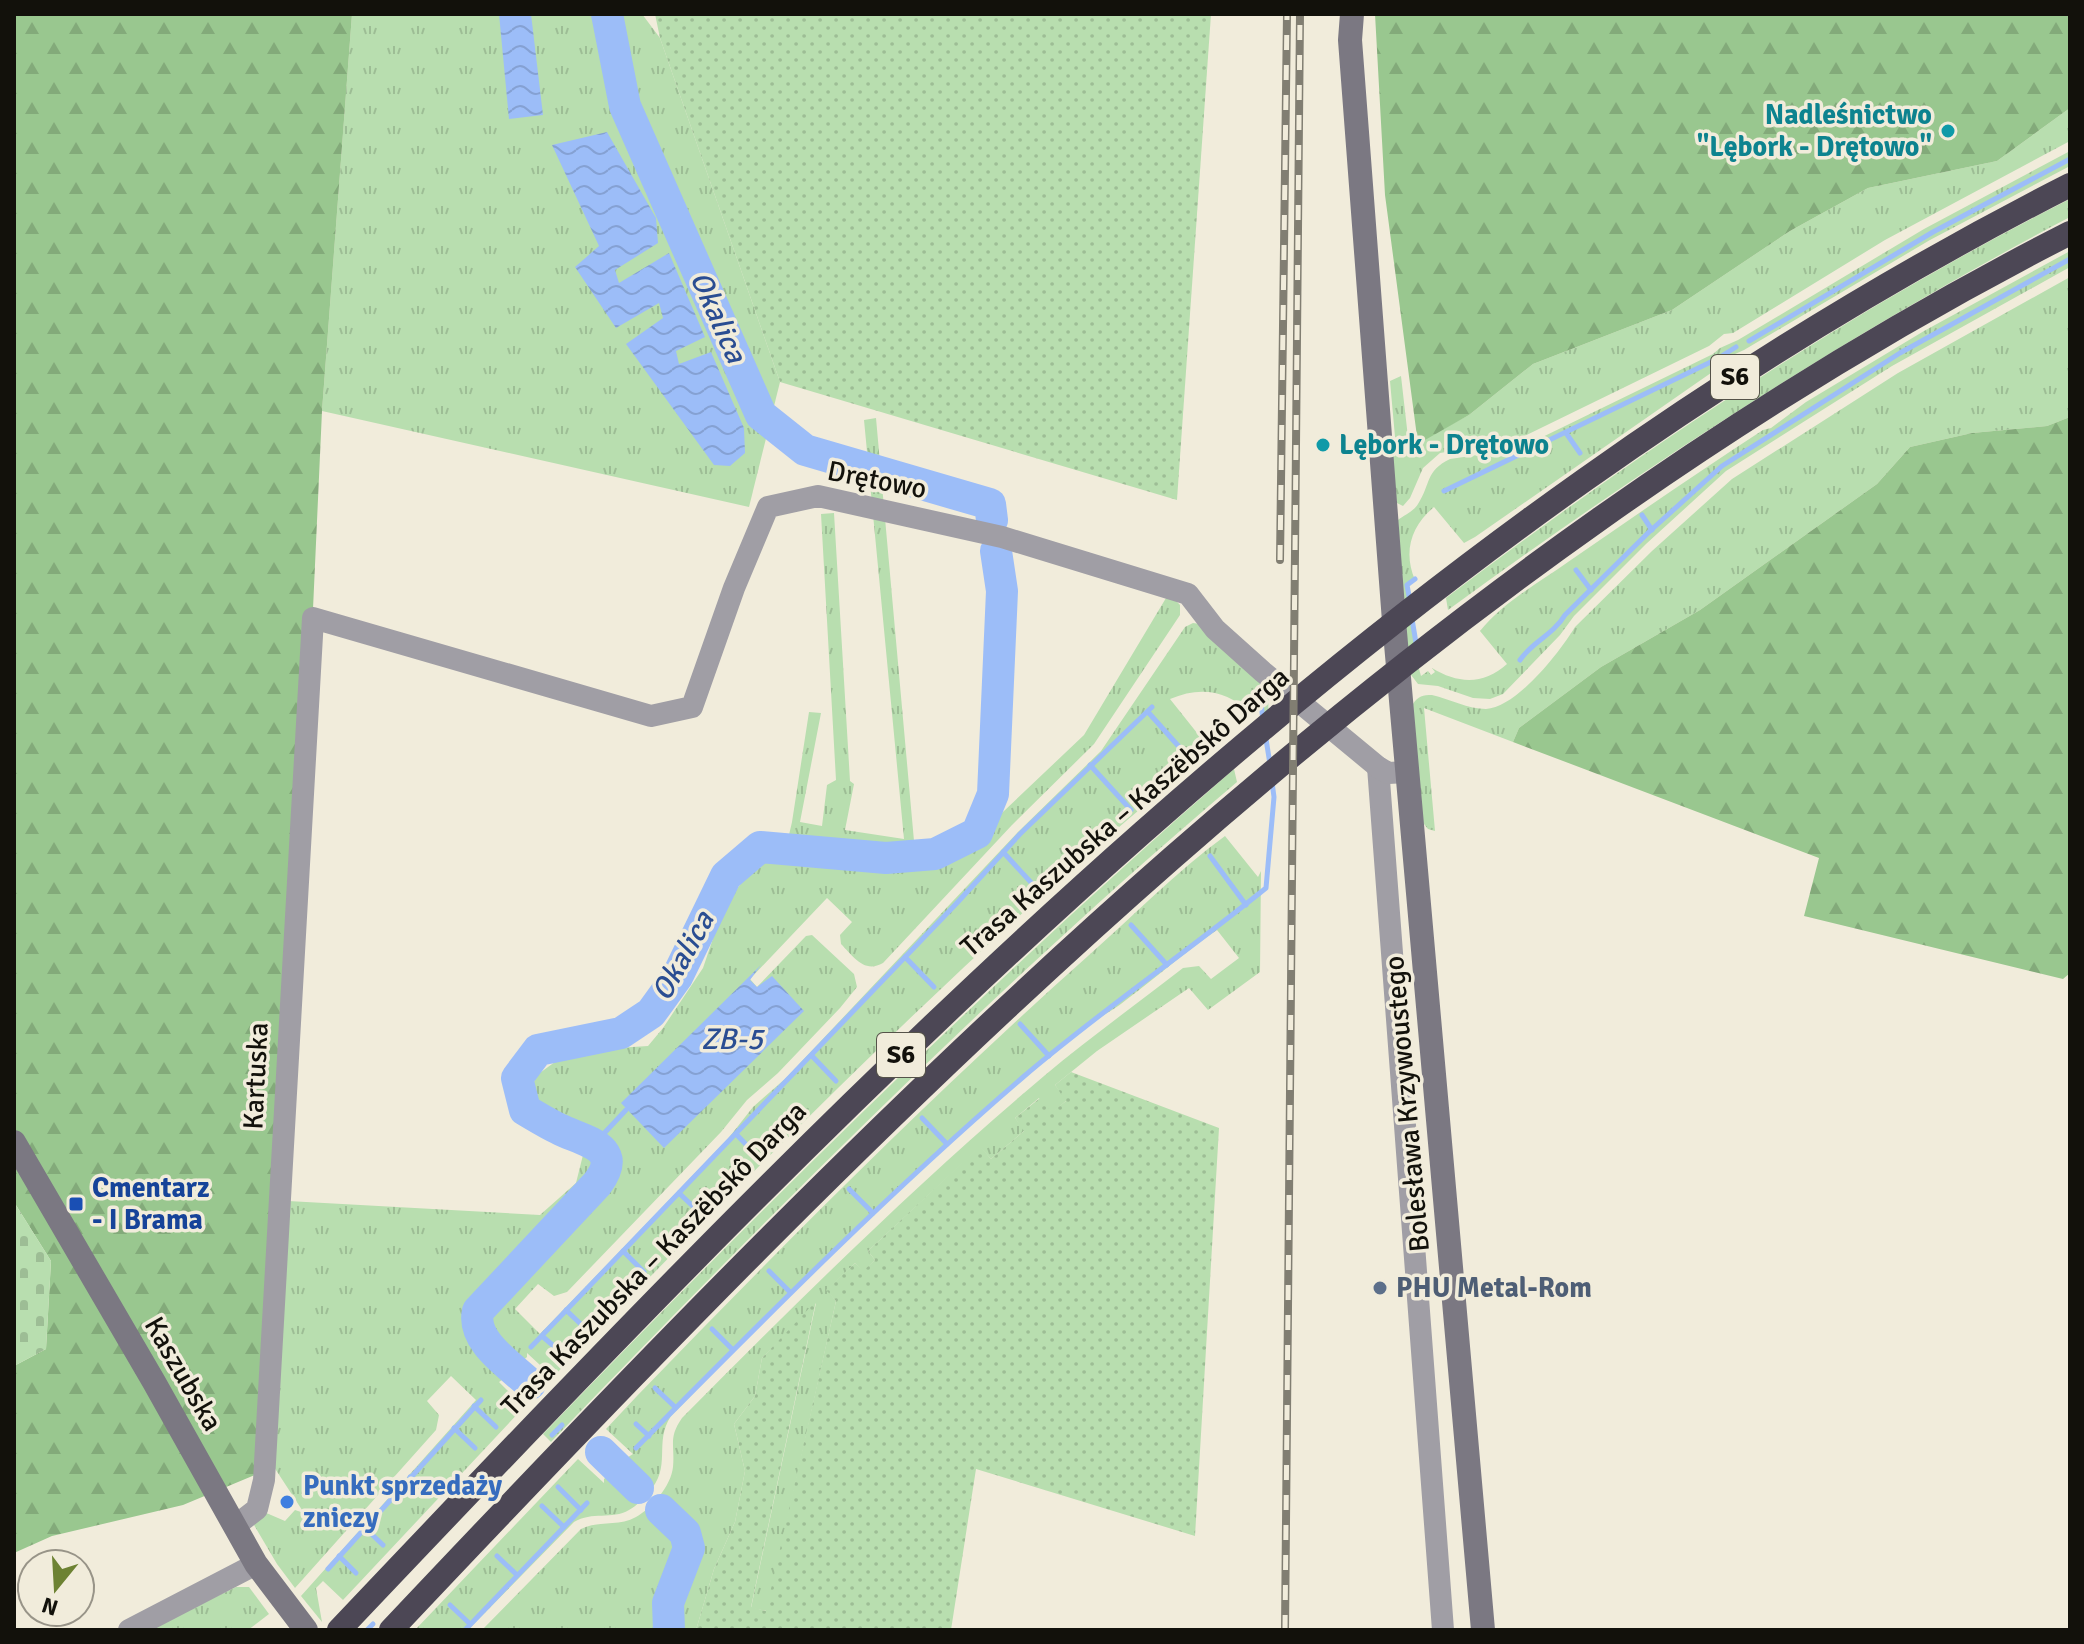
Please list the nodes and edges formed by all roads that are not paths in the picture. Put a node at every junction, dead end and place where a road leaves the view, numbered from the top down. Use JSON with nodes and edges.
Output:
{"nodes":[{"id":1,"x":1352,"y":14,"type":"edge"},
{"id":2,"x":2070,"y":185,"type":"edge"},
{"id":3,"x":2070,"y":233,"type":"edge"},
{"id":4,"x":313,"y":618,"type":"joint"},
{"id":5,"x":1378,"y":767,"type":"junction"},
{"id":6,"x":1408,"y":772,"type":"junction"},
{"id":7,"x":14,"y":1142,"type":"edge"},
{"id":8,"x":1453,"y":1288,"type":"junction"},
{"id":9,"x":1418,"y":1291,"type":"junction"},
{"id":10,"x":235,"y":1526,"type":"junction"},
{"id":11,"x":256,"y":1564,"type":"junction"},
{"id":12,"x":129,"y":1630,"type":"edge"},
{"id":13,"x":306,"y":1630,"type":"edge"},
{"id":14,"x":339,"y":1630,"type":"edge"},
{"id":15,"x":391,"y":1630,"type":"edge"},
{"id":16,"x":1443,"y":1630,"type":"edge"},
{"id":17,"x":1483,"y":1630,"type":"edge"}],
"edges":[{"from":1,"to":6,"type":"main road","name":"Bolesława Krzywoustego"},
{"from":2,"to":14,"type":"highway","name":"Trasa Kaszubska – Kaszëbskô Darga","number":"S6"},
{"from":3,"to":15,"type":"highway","number":"S6"},
{"from":4,"to":5,"type":"street","name":"Drętowo"},
{"from":4,"to":10,"type":"street","name":"Kartuska"},
{"from":5,"to":6,"type":"street"},
{"from":5,"to":9,"type":"street"},
{"from":6,"to":8,"type":"main road","name":"Bolesława Krzywoustego"},
{"from":7,"to":10,"type":"main road","name":"Kaszubska"},
{"from":8,"to":9,"type":"street"},
{"from":8,"to":17,"type":"main road","name":"Bolesława Krzywoustego"},
{"from":9,"to":16,"type":"street"},
{"from":10,"to":11,"type":"main road","name":"Kaszubska"},
{"from":11,"to":12,"type":"street"},
{"from":11,"to":13,"type":"main road","name":"Kaszubska"}]}
